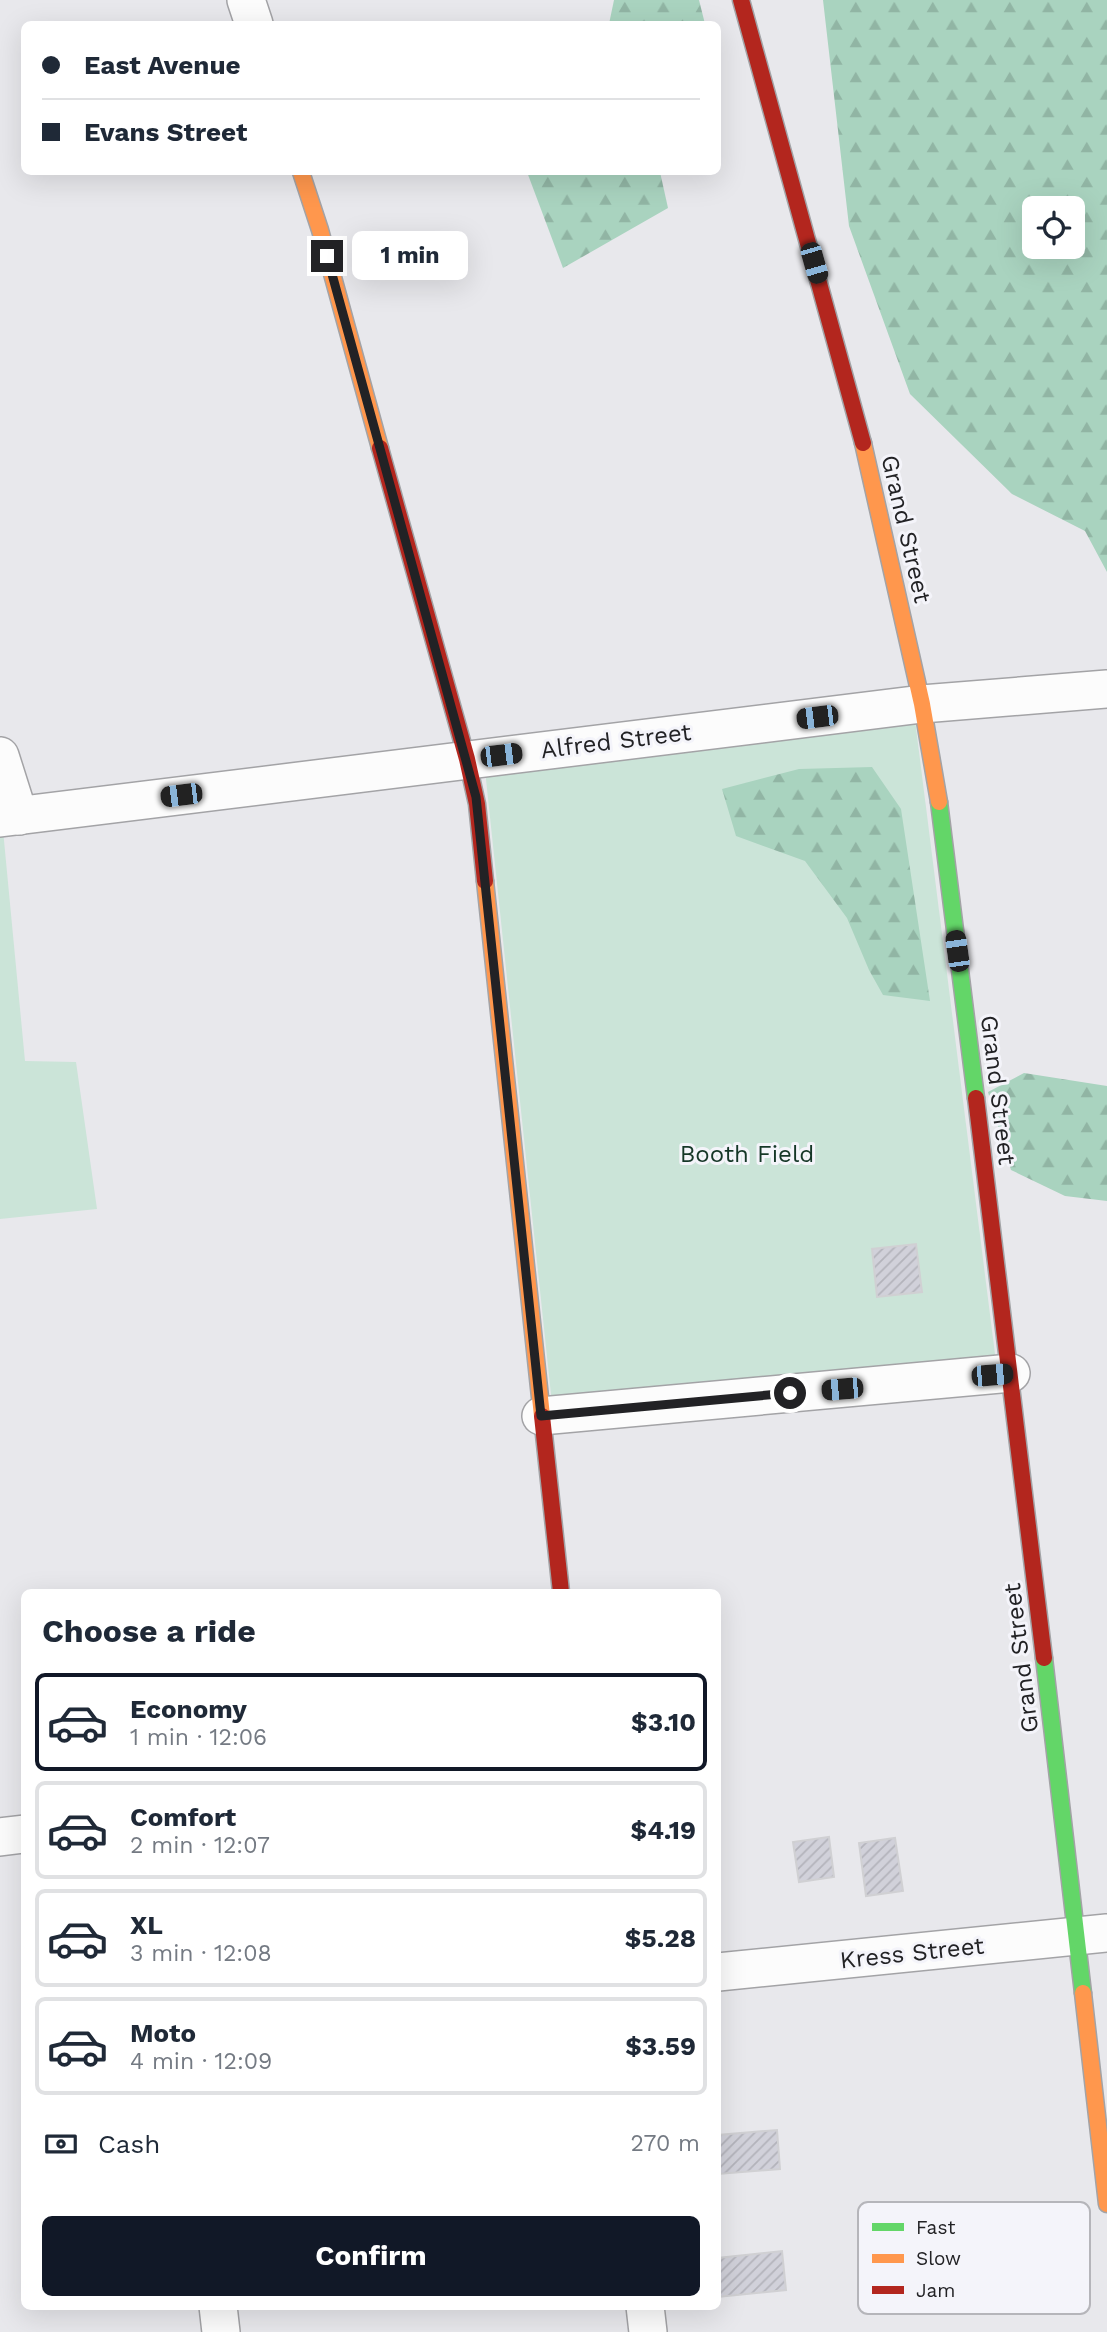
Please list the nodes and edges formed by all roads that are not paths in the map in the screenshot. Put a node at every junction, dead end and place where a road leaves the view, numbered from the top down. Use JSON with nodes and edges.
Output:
{"nodes":[{"id":1,"x":246,"y":0,"type":"edge"},
{"id":2,"x":741,"y":0,"type":"edge"},
{"id":3,"x":253,"y":21,"type":"edge"},
{"id":4,"x":302,"y":175,"type":"edge"},
{"id":5,"x":1107,"y":689,"type":"edge"},
{"id":6,"x":922,"y":704,"type":"junction"},
{"id":7,"x":0,"y":756,"type":"edge"},
{"id":8,"x":467,"y":759,"type":"junction"},
{"id":9,"x":9,"y":817,"type":"edge"},
{"id":10,"x":1011,"y":1373,"type":"junction"},
{"id":11,"x":541,"y":1416,"type":"junction"},
{"id":12,"x":561,"y":1589,"type":"edge"},
{"id":13,"x":21,"y":1834,"type":"edge"},
{"id":14,"x":0,"y":1837,"type":"edge"},
{"id":15,"x":1092,"y":1935,"type":"edge"},
{"id":16,"x":721,"y":1972,"type":"edge"},
{"id":17,"x":1107,"y":2204,"type":"edge"},
{"id":18,"x":218,"y":2310,"type":"edge"},
{"id":19,"x":645,"y":2310,"type":"edge"},
{"id":20,"x":221,"y":2332,"type":"edge"},
{"id":21,"x":648,"y":2332,"type":"edge"}],
"edges":[{"from":1,"to":3,"type":"street"},
{"from":2,"to":6,"type":"street","name":"Grand Street"},
{"from":4,"to":8,"type":"street"},
{"from":5,"to":6,"type":"street","name":"Alfred Street"},
{"from":6,"to":8,"type":"street","name":"Alfred Street"},
{"from":6,"to":10,"type":"street","name":"Grand Street"},
{"from":7,"to":9,"type":"street"},
{"from":8,"to":9,"type":"street","name":"Alfred Street"},
{"from":8,"to":11,"type":"street"},
{"from":10,"to":11,"type":"street"},
{"from":10,"to":15,"type":"street","name":"Grand Street"},
{"from":11,"to":12,"type":"street"},
{"from":13,"to":14,"type":"street"},
{"from":15,"to":16,"type":"street","name":"Kress Street"},
{"from":15,"to":17,"type":"street","name":"Grand Street"},
{"from":18,"to":20,"type":"street"},
{"from":19,"to":21,"type":"street"}]}
